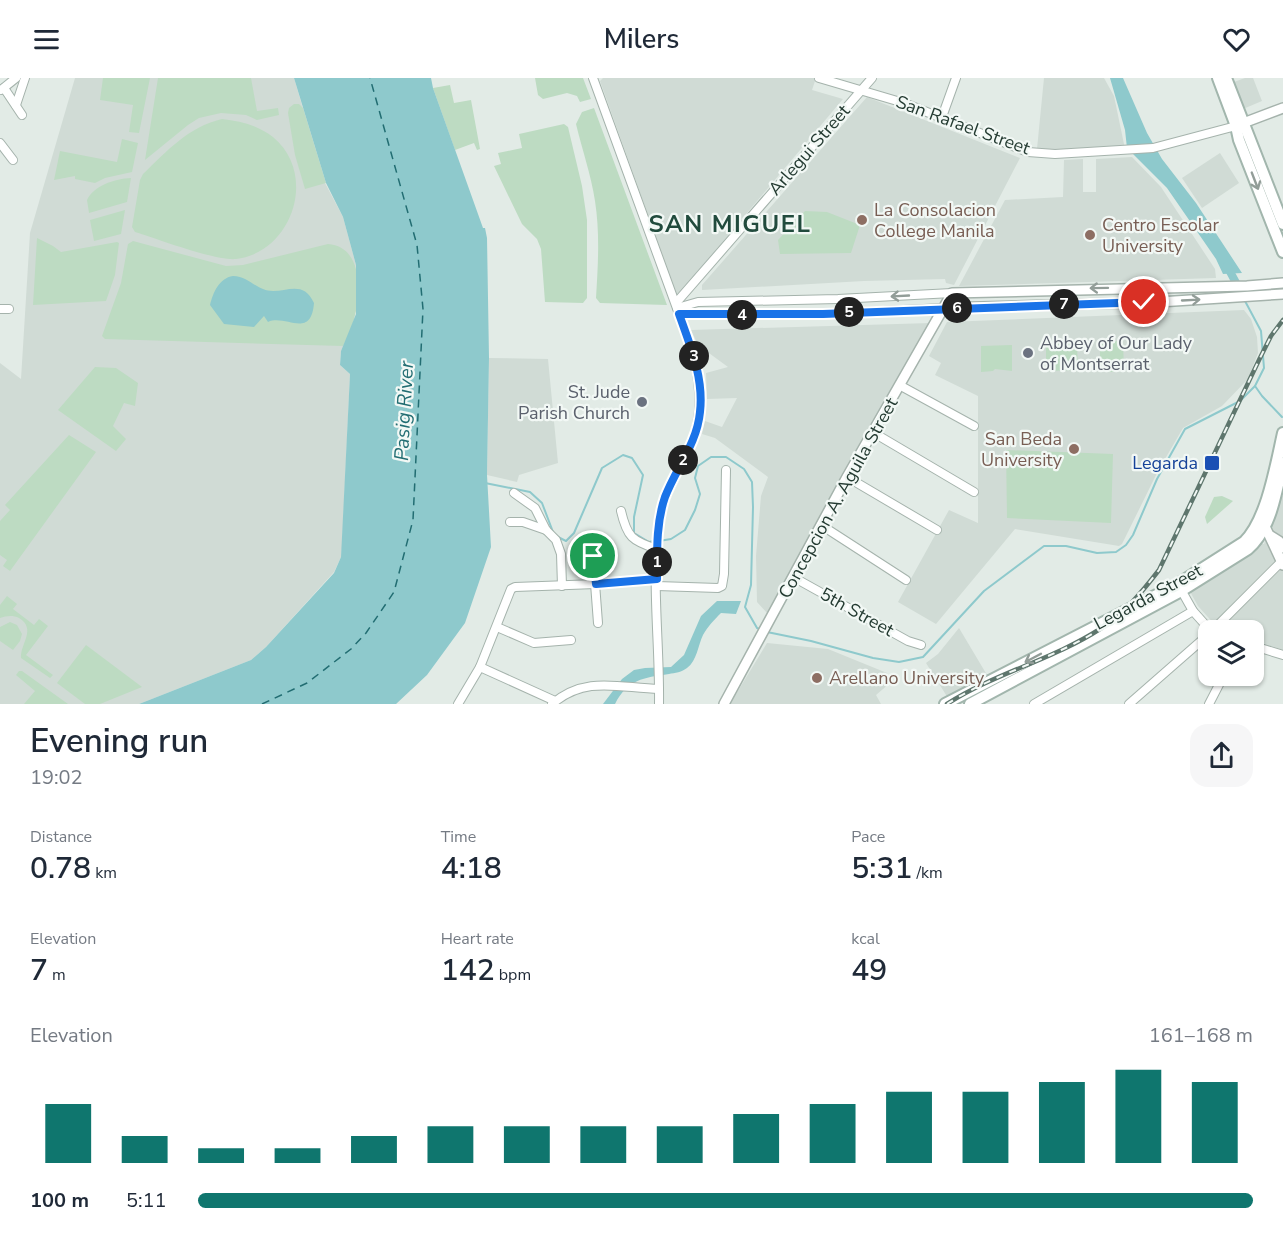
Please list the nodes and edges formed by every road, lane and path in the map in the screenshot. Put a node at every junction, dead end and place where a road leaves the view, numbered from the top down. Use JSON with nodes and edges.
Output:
{"nodes":[{"id":1,"x":16,"y":78,"type":"edge"},
{"id":2,"x":25,"y":78,"type":"edge"},
{"id":3,"x":593,"y":78,"type":"edge"},
{"id":4,"x":819,"y":78,"type":"edge"},
{"id":5,"x":872,"y":78,"type":"edge"},
{"id":6,"x":956,"y":78,"type":"edge"},
{"id":7,"x":1218,"y":78,"type":"edge"},
{"id":8,"x":1226,"y":78,"type":"edge"},
{"id":9,"x":2,"y":89,"type":"edge"},
{"id":10,"x":862,"y":90,"type":"junction"},
{"id":11,"x":16,"y":105,"type":"junction"},
{"id":12,"x":1283,"y":108,"type":"edge"},
{"id":13,"x":22,"y":115,"type":"dead end"},
{"id":14,"x":942,"y":117,"type":"junction"},
{"id":15,"x":1240,"y":124,"type":"junction"},
{"id":16,"x":0,"y":143,"type":"edge"},
{"id":17,"x":13,"y":159,"type":"dead end"},
{"id":18,"x":1283,"y":224,"type":"edge"},
{"id":19,"x":1283,"y":252,"type":"edge"},
{"id":20,"x":1283,"y":283,"type":"edge"},
{"id":21,"x":952,"y":293,"type":"junction"},
{"id":22,"x":1283,"y":294,"type":"edge"},
{"id":23,"x":847,"y":298,"type":"junction"},
{"id":24,"x":823,"y":299,"type":"junction"},
{"id":25,"x":677,"y":308,"type":"junction"},
{"id":26,"x":944,"y":308,"type":"junction"},
{"id":27,"x":847,"y":312,"type":"junction"},
{"id":28,"x":823,"y":314,"type":"junction"},
{"id":29,"x":901,"y":386,"type":"junction"},
{"id":30,"x":974,"y":426,"type":"dead end"},
{"id":31,"x":874,"y":433,"type":"junction"},
{"id":32,"x":1283,"y":433,"type":"edge"},
{"id":33,"x":1280,"y":469,"type":"edge"},
{"id":34,"x":726,"y":470,"type":"dead end"},
{"id":35,"x":847,"y":477,"type":"junction"},
{"id":36,"x":974,"y":492,"type":"dead end"},
{"id":37,"x":514,"y":493,"type":"dead end"},
{"id":38,"x":621,"y":511,"type":"dead end"},
{"id":39,"x":510,"y":522,"type":"dead end"},
{"id":40,"x":1263,"y":522,"type":"junction"},
{"id":41,"x":820,"y":525,"type":"junction"},
{"id":42,"x":546,"y":530,"type":"junction"},
{"id":43,"x":937,"y":530,"type":"dead end"},
{"id":44,"x":1271,"y":536,"type":"junction"},
{"id":45,"x":592,"y":544,"type":"dead end"},
{"id":46,"x":657,"y":546,"type":"junction"},
{"id":47,"x":1283,"y":548,"type":"edge"},
{"id":48,"x":1282,"y":563,"type":"edge"},
{"id":49,"x":793,"y":577,"type":"junction"},
{"id":50,"x":906,"y":580,"type":"dead end"},
{"id":51,"x":657,"y":582,"type":"junction"},
{"id":52,"x":596,"y":584,"type":"junction"},
{"id":53,"x":562,"y":586,"type":"junction"},
{"id":54,"x":1180,"y":587,"type":"junction"},
{"id":55,"x":1193,"y":611,"type":"junction"},
{"id":56,"x":1201,"y":620,"type":"edge"},
{"id":57,"x":1222,"y":620,"type":"edge"},
{"id":58,"x":598,"y":623,"type":"dead end"},
{"id":59,"x":496,"y":627,"type":"junction"},
{"id":60,"x":571,"y":640,"type":"dead end"},
{"id":61,"x":1198,"y":643,"type":"edge"},
{"id":62,"x":921,"y":645,"type":"dead end"},
{"id":63,"x":1264,"y":649,"type":"edge"},
{"id":64,"x":1283,"y":656,"type":"edge"},
{"id":65,"x":480,"y":667,"type":"junction"},
{"id":66,"x":1218,"y":686,"type":"edge"},
{"id":67,"x":659,"y":687,"type":"junction"},
{"id":68,"x":554,"y":703,"type":"edge"},
{"id":69,"x":458,"y":704,"type":"edge"},
{"id":70,"x":659,"y":704,"type":"edge"},
{"id":71,"x":724,"y":704,"type":"edge"},
{"id":72,"x":945,"y":704,"type":"edge"},
{"id":73,"x":970,"y":704,"type":"edge"},
{"id":74,"x":1034,"y":704,"type":"edge"},
{"id":75,"x":1129,"y":704,"type":"edge"},
{"id":76,"x":1209,"y":704,"type":"edge"}],
"edges":[{"from":1,"to":9,"type":"street"},
{"from":2,"to":11,"type":"street"},
{"from":3,"to":25,"type":"street"},
{"from":4,"to":10,"type":"street","name":"San Rafael Street"},
{"from":5,"to":10,"type":"street","name":"Arlegui Street"},
{"from":6,"to":14,"type":"street"},
{"from":7,"to":15,"type":"main road"},
{"from":8,"to":15,"type":"main road"},
{"from":9,"to":11,"type":"street"},
{"from":10,"to":14,"type":"street","name":"San Rafael Street"},
{"from":10,"to":25,"type":"street","name":"Arlegui Street"},
{"from":11,"to":13,"type":"street"},
{"from":12,"to":15,"type":"street","name":"San Rafael Street"},
{"from":14,"to":15,"type":"street","name":"San Rafael Street"},
{"from":15,"to":18,"type":"main road"},
{"from":15,"to":19,"type":"main road","one_way":true},
{"from":16,"to":17,"type":"street"},
{"from":20,"to":21,"type":"street","one_way":true},
{"from":21,"to":23,"type":"street","one_way":true},
{"from":21,"to":26,"type":"street","name":"Concepcion A. Aguila Street"},
{"from":26,"to":22,"type":"street","one_way":true},
{"from":23,"to":24,"type":"street"},
{"from":23,"to":27,"type":"street"},
{"from":24,"to":25,"type":"street"},
{"from":24,"to":28,"type":"street"},
{"from":25,"to":28,"type":"street"},
{"from":25,"to":46,"type":"street"},
{"from":26,"to":27,"type":"street"},
{"from":26,"to":29,"type":"street","name":"Concepcion A. Aguila Street"},
{"from":27,"to":28,"type":"street"},
{"from":29,"to":30,"type":"street"},
{"from":29,"to":31,"type":"street","name":"Concepcion A. Aguila Street"},
{"from":31,"to":35,"type":"street","name":"Concepcion A. Aguila Street"},
{"from":31,"to":36,"type":"street"},
{"from":32,"to":33,"type":"main road","name":"Legarda Street"},
{"from":33,"to":40,"type":"main road","name":"Legarda Street"},
{"from":34,"to":51,"type":"street"},
{"from":35,"to":41,"type":"street","name":"Concepcion A. Aguila Street"},
{"from":35,"to":43,"type":"street"},
{"from":37,"to":42,"type":"street"},
{"from":38,"to":46,"type":"street"},
{"from":39,"to":42,"type":"street"},
{"from":40,"to":44,"type":"street"},
{"from":40,"to":54,"type":"main road","name":"Legarda Street"},
{"from":41,"to":49,"type":"street","name":"Concepcion A. Aguila Street"},
{"from":41,"to":50,"type":"street"},
{"from":42,"to":53,"type":"street"},
{"from":44,"to":47,"type":"street"},
{"from":44,"to":48,"type":"street"},
{"from":45,"to":52,"type":"street"},
{"from":46,"to":51,"type":"street"},
{"from":48,"to":57,"type":"street"},
{"from":49,"to":62,"type":"street","name":"5th Street"},
{"from":49,"to":71,"type":"street","name":"Concepcion A. Aguila Street"},
{"from":51,"to":52,"type":"street"},
{"from":51,"to":67,"type":"street"},
{"from":52,"to":53,"type":"street"},
{"from":52,"to":58,"type":"street"},
{"from":53,"to":59,"type":"street"},
{"from":54,"to":55,"type":"street"},
{"from":54,"to":72,"type":"main road","name":"Legarda Street","one_way":true},
{"from":54,"to":73,"type":"main road","name":"Legarda Street"},
{"from":55,"to":56,"type":"street"},
{"from":55,"to":74,"type":"street"},
{"from":59,"to":60,"type":"street"},
{"from":59,"to":65,"type":"street"},
{"from":61,"to":75,"type":"street"},
{"from":63,"to":64,"type":"street"},
{"from":65,"to":68,"type":"street"},
{"from":65,"to":69,"type":"street"},
{"from":66,"to":76,"type":"street"},
{"from":67,"to":68,"type":"street"},
{"from":67,"to":70,"type":"street"}]}
